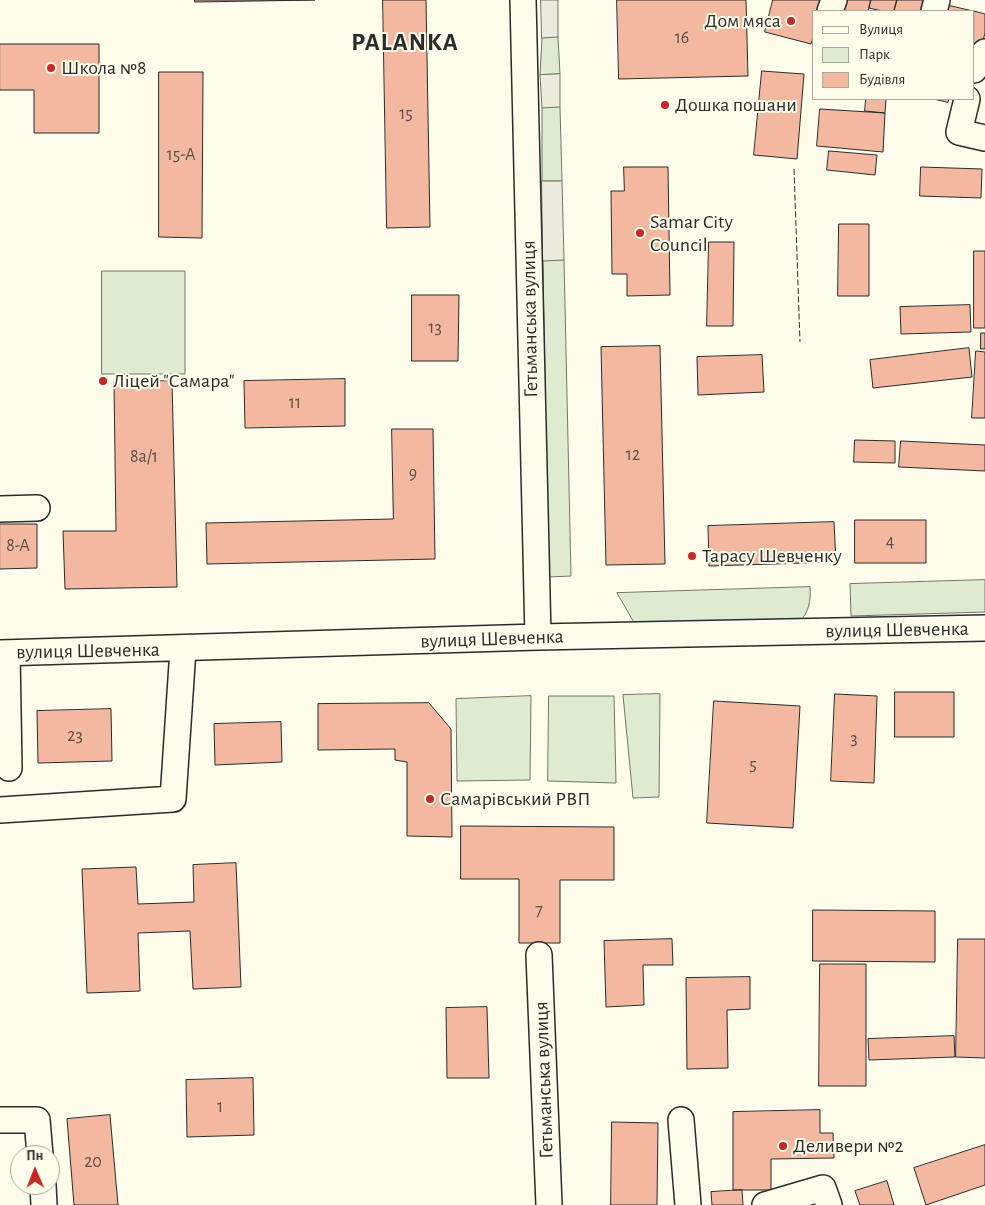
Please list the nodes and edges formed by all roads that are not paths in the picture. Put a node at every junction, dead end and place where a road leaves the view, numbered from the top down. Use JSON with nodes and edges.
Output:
{"nodes":[{"id":1,"x":523,"y":0,"type":"edge"},
{"id":2,"x":985,"y":52,"type":"edge"},
{"id":3,"x":975,"y":63,"type":"edge"},
{"id":4,"x":967,"y":100,"type":"edge"},
{"id":5,"x":985,"y":138,"type":"edge"},
{"id":6,"x":37,"y":508,"type":"dead end"},
{"id":7,"x":0,"y":509,"type":"edge"},
{"id":8,"x":985,"y":628,"type":"edge"},
{"id":9,"x":538,"y":638,"type":"junction"},
{"id":10,"x":183,"y":648,"type":"junction"},
{"id":11,"x":4,"y":653,"type":"edge"},
{"id":12,"x":8,"y":768,"type":"dead end"},
{"id":13,"x":0,"y":810,"type":"edge"},
{"id":14,"x":539,"y":955,"type":"dead end"},
{"id":15,"x":0,"y":1120,"type":"edge"},
{"id":16,"x":681,"y":1120,"type":"dead end"},
{"id":17,"x":39,"y":1145,"type":"edge"},
{"id":18,"x":549,"y":1205,"type":"edge"},
{"id":19,"x":688,"y":1205,"type":"edge"},
{"id":20,"x":765,"y":1205,"type":"edge"},
{"id":21,"x":829,"y":1205,"type":"edge"}],
"edges":[{"from":1,"to":9,"type":"street","name":"Гетьманська вулиця"},
{"from":2,"to":3,"type":"street"},
{"from":4,"to":5,"type":"street"},
{"from":6,"to":7,"type":"street"},
{"from":8,"to":9,"type":"street","name":"вулиця Шевченка"},
{"from":9,"to":10,"type":"street","name":"вулиця Шевченка"},
{"from":10,"to":11,"type":"street","name":"вулиця Шевченка"},
{"from":10,"to":13,"type":"street"},
{"from":11,"to":12,"type":"street"},
{"from":14,"to":18,"type":"street","name":"Гетьманська вулиця"},
{"from":15,"to":17,"type":"street"},
{"from":16,"to":19,"type":"street"},
{"from":20,"to":21,"type":"street"}]}
